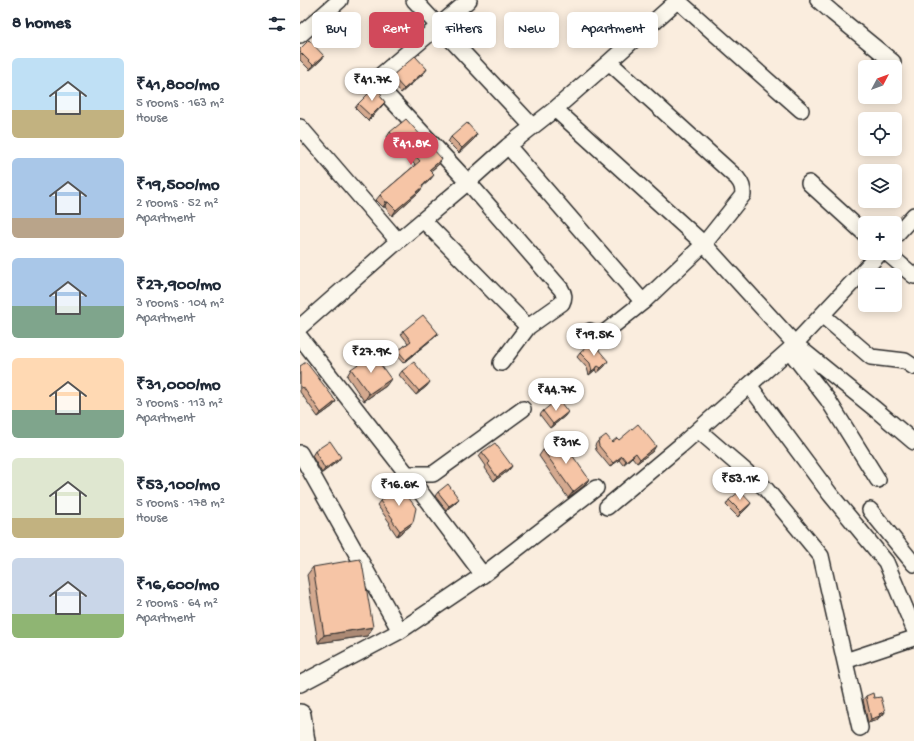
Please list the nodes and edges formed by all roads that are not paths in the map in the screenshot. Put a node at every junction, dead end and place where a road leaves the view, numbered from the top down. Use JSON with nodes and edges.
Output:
{"nodes":[{"id":1,"x":340,"y":0,"type":"edge"},
{"id":2,"x":414,"y":0,"type":"edge"},
{"id":3,"x":469,"y":0,"type":"edge"},
{"id":4,"x":678,"y":0,"type":"edge"},
{"id":5,"x":818,"y":0,"type":"edge"},
{"id":6,"x":455,"y":12,"type":"edge"},
{"id":7,"x":432,"y":20,"type":"edge"},
{"id":8,"x":432,"y":31,"type":"edge"},
{"id":9,"x":300,"y":35,"type":"edge"},
{"id":10,"x":459,"y":48,"type":"edge"},
{"id":11,"x":891,"y":60,"type":"edge"},
{"id":12,"x":609,"y":62,"type":"junction"},
{"id":13,"x":555,"y":109,"type":"junction"},
{"id":14,"x":801,"y":110,"type":"dead end"},
{"id":15,"x":532,"y":126,"type":"junction"},
{"id":16,"x":300,"y":127,"type":"edge"},
{"id":17,"x":508,"y":146,"type":"junction"},
{"id":18,"x":468,"y":182,"type":"junction"},
{"id":19,"x":809,"y":183,"type":"dead end"},
{"id":20,"x":914,"y":216,"type":"edge"},
{"id":21,"x":423,"y":220,"type":"junction"},
{"id":22,"x":858,"y":228,"type":"edge"},
{"id":23,"x":902,"y":229,"type":"edge"},
{"id":24,"x":398,"y":241,"type":"junction"},
{"id":25,"x":704,"y":244,"type":"junction"},
{"id":26,"x":873,"y":260,"type":"edge"},
{"id":27,"x":895,"y":260,"type":"edge"},
{"id":28,"x":914,"y":276,"type":"edge"},
{"id":29,"x":643,"y":302,"type":"junction"},
{"id":30,"x":822,"y":314,"type":"junction"},
{"id":31,"x":300,"y":327,"type":"edge"},
{"id":32,"x":528,"y":327,"type":"junction"},
{"id":33,"x":590,"y":331,"type":"dead end"},
{"id":34,"x":300,"y":337,"type":"edge"},
{"id":35,"x":792,"y":347,"type":"junction"},
{"id":36,"x":501,"y":363,"type":"dead end"},
{"id":37,"x":914,"y":367,"type":"edge"},
{"id":38,"x":749,"y":385,"type":"junction"},
{"id":39,"x":523,"y":409,"type":"dead end"},
{"id":40,"x":698,"y":430,"type":"junction"},
{"id":41,"x":914,"y":442,"type":"edge"},
{"id":42,"x":300,"y":453,"type":"edge"},
{"id":43,"x":407,"y":474,"type":"junction"},
{"id":44,"x":878,"y":480,"type":"dead end"},
{"id":45,"x":596,"y":488,"type":"dead end"},
{"id":46,"x":607,"y":507,"type":"dead end"},
{"id":47,"x":870,"y":510,"type":"dead end"},
{"id":48,"x":914,"y":564,"type":"edge"},
{"id":49,"x":483,"y":575,"type":"junction"},
{"id":50,"x":914,"y":630,"type":"edge"},
{"id":51,"x":400,"y":632,"type":"junction"},
{"id":52,"x":914,"y":638,"type":"edge"},
{"id":53,"x":845,"y":661,"type":"junction"},
{"id":54,"x":300,"y":684,"type":"edge"},
{"id":55,"x":300,"y":715,"type":"edge"},
{"id":56,"x":860,"y":728,"type":"dead end"},
{"id":57,"x":304,"y":741,"type":"edge"}],
"edges":[{"from":1,"to":9,"type":"street"},
{"from":2,"to":7,"type":"street"},
{"from":3,"to":6,"type":"street"},
{"from":4,"to":12,"type":"street"},
{"from":4,"to":14,"type":"street"},
{"from":5,"to":11,"type":"street"},
{"from":8,"to":18,"type":"street"},
{"from":10,"to":15,"type":"street"},
{"from":12,"to":13,"type":"street"},
{"from":12,"to":25,"type":"street"},
{"from":13,"to":15,"type":"street"},
{"from":13,"to":25,"type":"street"},
{"from":15,"to":17,"type":"street"},
{"from":16,"to":24,"type":"street"},
{"from":17,"to":18,"type":"street"},
{"from":17,"to":29,"type":"street"},
{"from":18,"to":21,"type":"street"},
{"from":18,"to":32,"type":"street"},
{"from":19,"to":22,"type":"street"},
{"from":20,"to":23,"type":"street"},
{"from":21,"to":24,"type":"street"},
{"from":21,"to":32,"type":"street"},
{"from":24,"to":31,"type":"street"},
{"from":25,"to":29,"type":"street"},
{"from":25,"to":35,"type":"street"},
{"from":26,"to":30,"type":"street"},
{"from":27,"to":28,"type":"street"},
{"from":29,"to":33,"type":"street"},
{"from":30,"to":35,"type":"street"},
{"from":30,"to":37,"type":"street"},
{"from":32,"to":36,"type":"street"},
{"from":34,"to":43,"type":"street"},
{"from":35,"to":38,"type":"street"},
{"from":35,"to":41,"type":"street"},
{"from":35,"to":44,"type":"street"},
{"from":38,"to":40,"type":"street"},
{"from":38,"to":50,"type":"street"},
{"from":39,"to":43,"type":"street"},
{"from":40,"to":46,"type":"street"},
{"from":40,"to":53,"type":"street"},
{"from":42,"to":51,"type":"street"},
{"from":43,"to":49,"type":"street"},
{"from":45,"to":49,"type":"street"},
{"from":47,"to":48,"type":"street"},
{"from":49,"to":51,"type":"street"},
{"from":51,"to":54,"type":"street"},
{"from":52,"to":53,"type":"street"},
{"from":53,"to":56,"type":"street"},
{"from":55,"to":57,"type":"street"}]}
